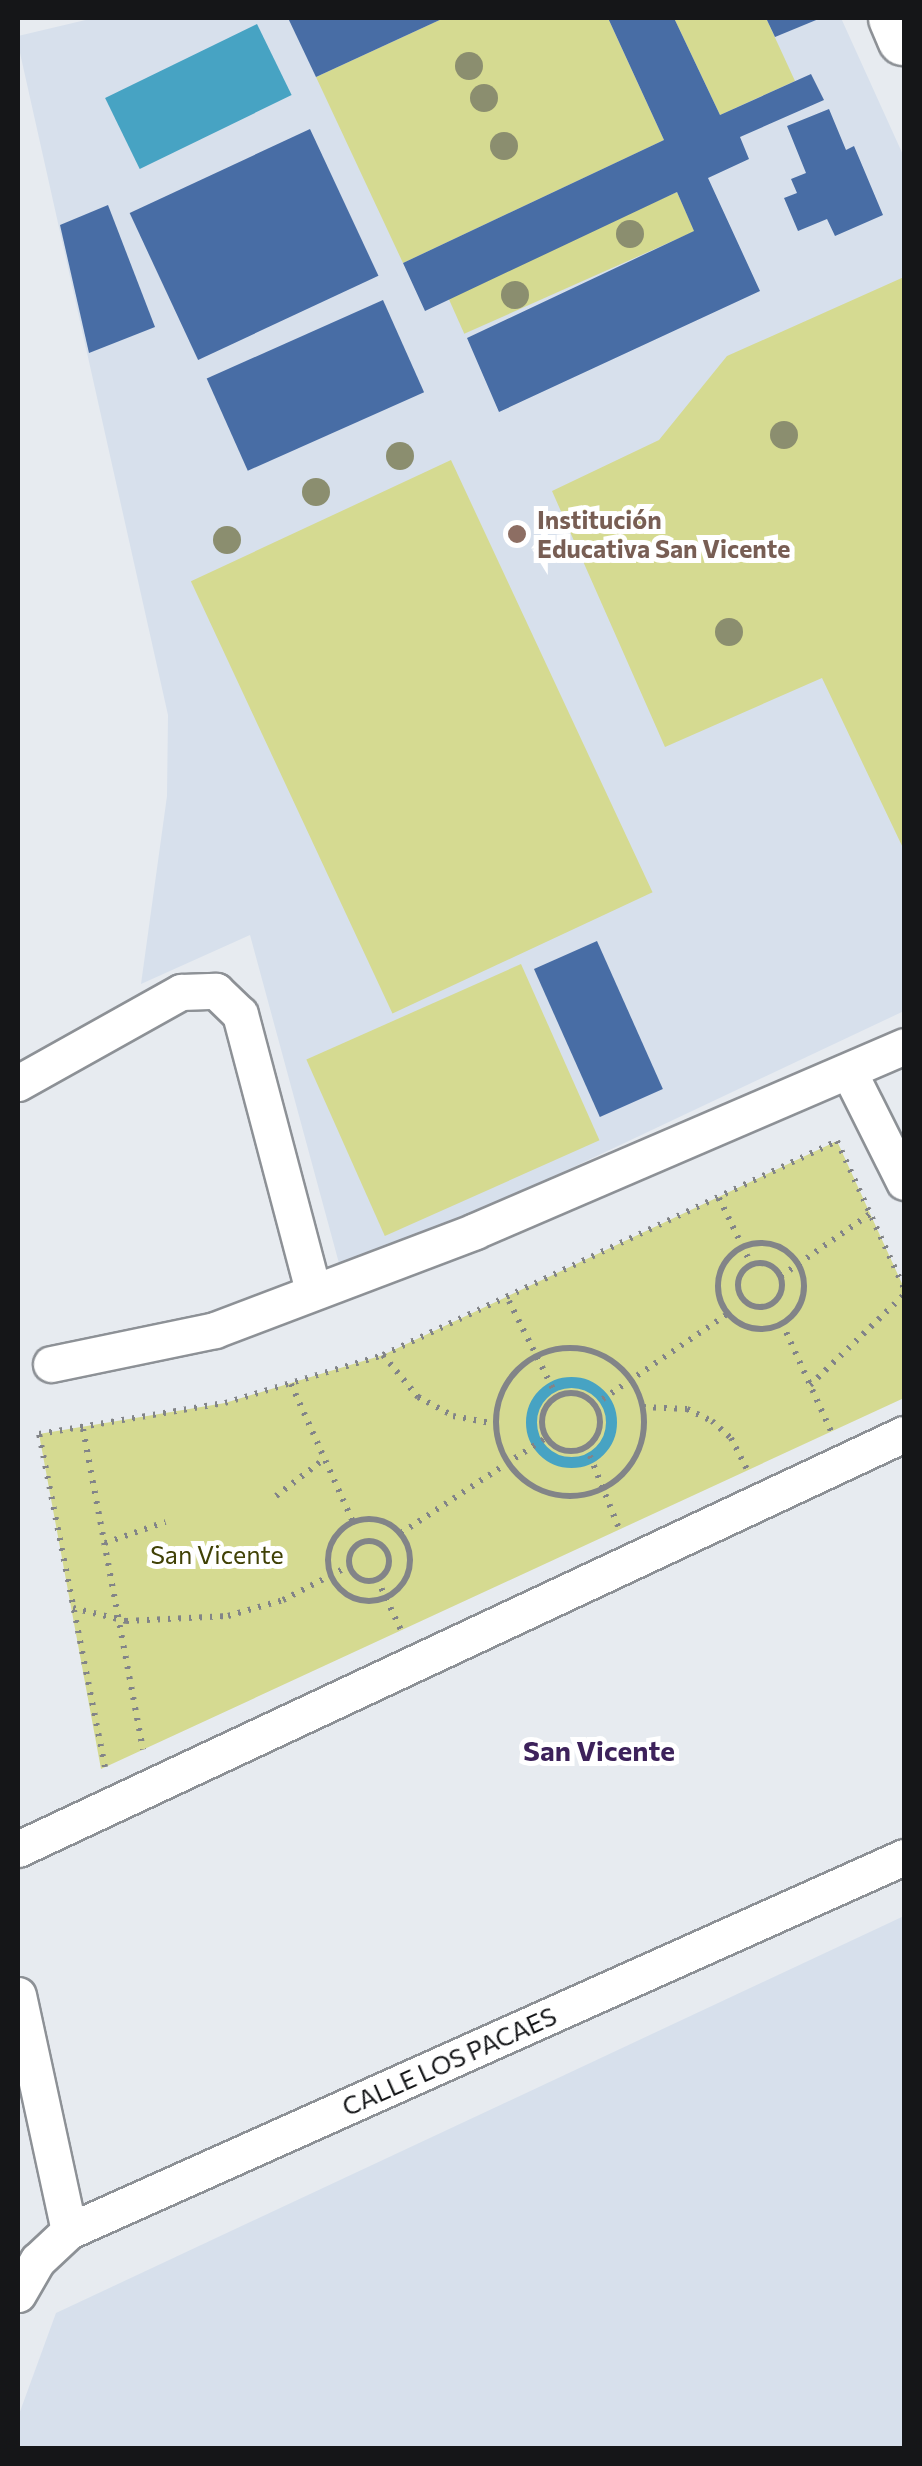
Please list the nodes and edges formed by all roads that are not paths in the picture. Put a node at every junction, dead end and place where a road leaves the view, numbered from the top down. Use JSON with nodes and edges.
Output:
{"nodes":[{"id":1,"x":895,"y":18,"type":"edge"},
{"id":2,"x":904,"y":39,"type":"edge"},
{"id":3,"x":904,"y":1046,"type":"edge"},
{"id":4,"x":850,"y":1072,"type":"junction"},
{"id":5,"x":18,"y":1084,"type":"edge"},
{"id":6,"x":904,"y":1182,"type":"edge"},
{"id":7,"x":313,"y":1291,"type":"junction"},
{"id":8,"x":51,"y":1364,"type":"dead end"},
{"id":9,"x":904,"y":1434,"type":"edge"},
{"id":10,"x":18,"y":1850,"type":"edge"},
{"id":11,"x":904,"y":1857,"type":"edge"},
{"id":12,"x":18,"y":1995,"type":"edge"},
{"id":13,"x":69,"y":2231,"type":"junction"},
{"id":14,"x":18,"y":2294,"type":"edge"}],
"edges":[{"from":1,"to":2,"type":"highway"},
{"from":3,"to":4,"type":"street"},
{"from":4,"to":6,"type":"street"},
{"from":4,"to":7,"type":"street"},
{"from":5,"to":7,"type":"street"},
{"from":7,"to":8,"type":"street"},
{"from":9,"to":10,"type":"street"},
{"from":11,"to":13,"type":"street","name":"CALLE LOS PACAES"},
{"from":12,"to":13,"type":"street"},
{"from":13,"to":14,"type":"street","name":"CALLE LOS PACAES"}]}
